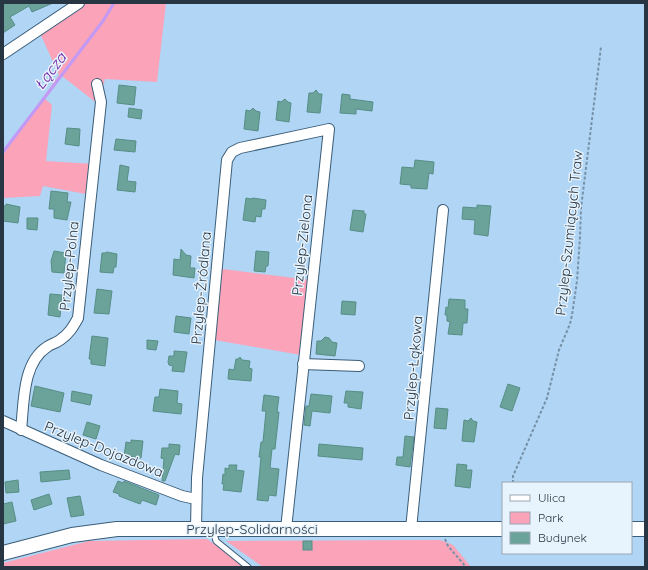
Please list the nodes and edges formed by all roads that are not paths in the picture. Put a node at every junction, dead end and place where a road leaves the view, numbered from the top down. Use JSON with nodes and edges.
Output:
{"nodes":[{"id":1,"x":79,"y":3,"type":"edge"},
{"id":2,"x":3,"y":54,"type":"edge"},
{"id":3,"x":97,"y":84,"type":"dead end"},
{"id":4,"x":329,"y":128,"type":"joint"},
{"id":5,"x":443,"y":210,"type":"dead end"},
{"id":6,"x":304,"y":364,"type":"junction"},
{"id":7,"x":359,"y":366,"type":"dead end"},
{"id":8,"x":3,"y":422,"type":"edge"},
{"id":9,"x":21,"y":430,"type":"junction"},
{"id":10,"x":196,"y":499,"type":"junction"},
{"id":11,"x":196,"y":528,"type":"junction"},
{"id":12,"x":213,"y":528,"type":"junction"},
{"id":13,"x":286,"y":529,"type":"junction"},
{"id":14,"x":412,"y":529,"type":"junction"},
{"id":15,"x":502,"y":529,"type":"edge"},
{"id":16,"x":632,"y":529,"type":"edge"},
{"id":17,"x":645,"y":529,"type":"edge"},
{"id":18,"x":3,"y":553,"type":"edge"},
{"id":19,"x":248,"y":567,"type":"edge"}],
"edges":[{"from":1,"to":2,"type":"street"},
{"from":3,"to":9,"type":"street","name":"Przylep-Polna"},
{"from":4,"to":6,"type":"street","name":"Przylep-Zielona"},
{"from":4,"to":10,"type":"street","name":"Przylep-Źródlana"},
{"from":5,"to":14,"type":"street","name":"Przylep-Łąkowa"},
{"from":6,"to":7,"type":"street"},
{"from":6,"to":13,"type":"street","name":"Przylep-Zielona"},
{"from":8,"to":9,"type":"street","name":"Przylep-Dojazdowa"},
{"from":9,"to":10,"type":"street","name":"Przylep-Dojazdowa"},
{"from":10,"to":11,"type":"street","name":"Przylep-Źródlana"},
{"from":11,"to":12,"type":"main road","name":"Przylep-Solidarności"},
{"from":11,"to":18,"type":"main road","name":"Przylep-Solidarności"},
{"from":12,"to":13,"type":"main road","name":"Przylep-Solidarności"},
{"from":12,"to":19,"type":"lane"},
{"from":13,"to":14,"type":"main road","name":"Przylep-Solidarności"},
{"from":14,"to":15,"type":"main road","name":"Przylep-Solidarności"},
{"from":16,"to":17,"type":"main road"}]}
